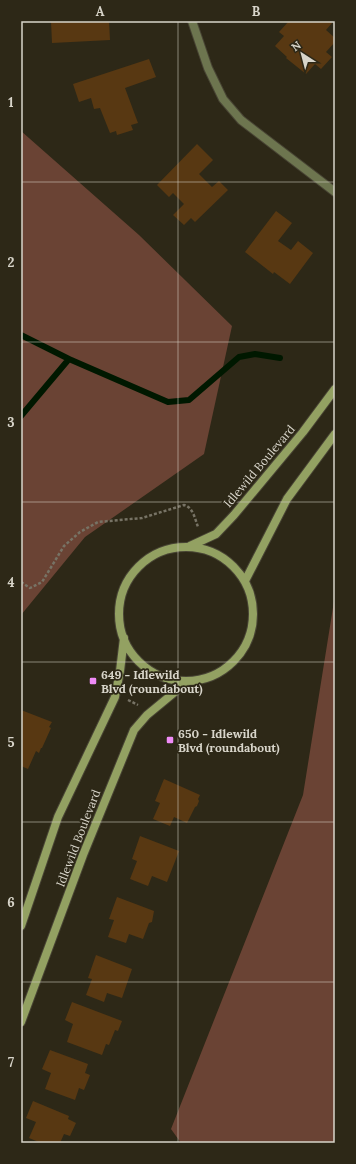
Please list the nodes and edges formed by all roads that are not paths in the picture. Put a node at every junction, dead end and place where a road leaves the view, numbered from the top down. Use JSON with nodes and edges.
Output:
{"nodes":[{"id":1,"x":192,"y":21,"type":"edge"},
{"id":2,"x":335,"y":192,"type":"edge"},
{"id":3,"x":335,"y":389,"type":"edge"},
{"id":4,"x":335,"y":434,"type":"edge"},
{"id":5,"x":190,"y":546,"type":"junction"},
{"id":6,"x":245,"y":581,"type":"junction"},
{"id":7,"x":124,"y":638,"type":"junction"},
{"id":8,"x":187,"y":682,"type":"junction"},
{"id":9,"x":21,"y":926,"type":"edge"},
{"id":10,"x":21,"y":1022,"type":"edge"}],
"edges":[{"from":1,"to":2,"type":"street"},
{"from":3,"to":5,"type":"street","name":"Idlewild Boulevard"},
{"from":4,"to":6,"type":"street"},
{"from":5,"to":6,"type":"street"},
{"from":5,"to":7,"type":"street"},
{"from":6,"to":8,"type":"street"},
{"from":7,"to":8,"type":"street"},
{"from":7,"to":9,"type":"street","name":"Idlewild Boulevard"},
{"from":8,"to":10,"type":"street","name":"Idlewild Boulevard"}]}
